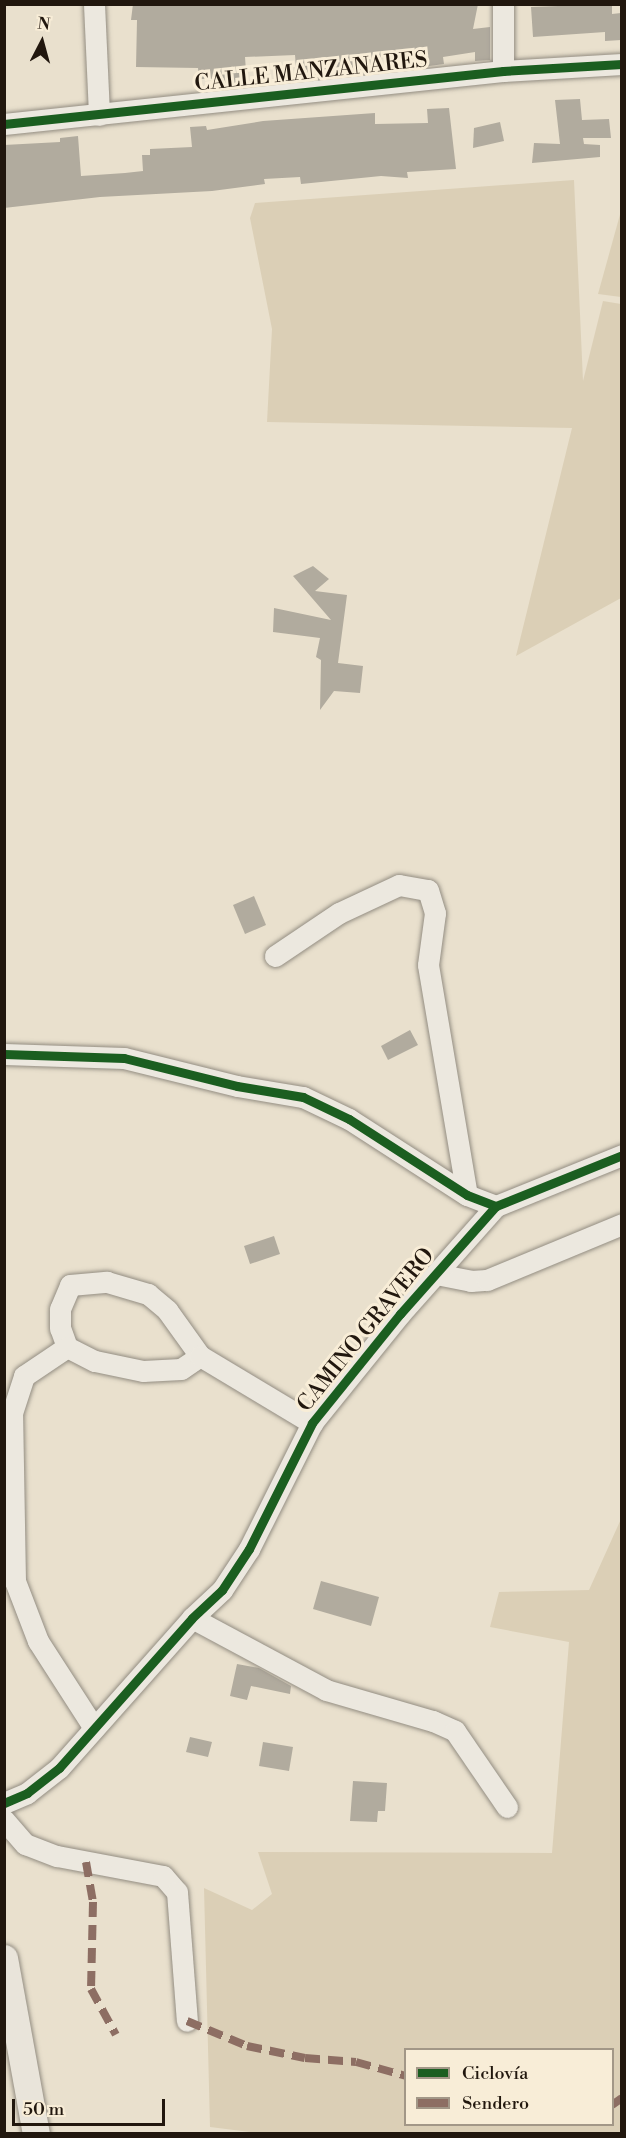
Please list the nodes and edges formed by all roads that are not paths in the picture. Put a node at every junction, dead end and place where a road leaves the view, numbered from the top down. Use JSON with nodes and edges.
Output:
{"nodes":[{"id":1,"x":94,"y":4,"type":"edge"},
{"id":2,"x":503,"y":4,"type":"edge"},
{"id":3,"x":621,"y":64,"type":"edge"},
{"id":4,"x":503,"y":71,"type":"junction"},
{"id":5,"x":99,"y":115,"type":"junction"},
{"id":6,"x":4,"y":124,"type":"edge"},
{"id":7,"x":275,"y":956,"type":"dead end"},
{"id":8,"x":4,"y":1054,"type":"edge"},
{"id":9,"x":621,"y":1155,"type":"edge"},
{"id":10,"x":467,"y":1195,"type":"junction"},
{"id":11,"x":496,"y":1206,"type":"junction"},
{"id":12,"x":621,"y":1224,"type":"edge"},
{"id":13,"x":436,"y":1274,"type":"junction"},
{"id":14,"x":67,"y":1347,"type":"junction"},
{"id":15,"x":200,"y":1356,"type":"junction"},
{"id":16,"x":312,"y":1423,"type":"junction"},
{"id":17,"x":192,"y":1618,"type":"junction"},
{"id":18,"x":94,"y":1728,"type":"junction"},
{"id":19,"x":4,"y":1803,"type":"edge"},
{"id":20,"x":507,"y":1807,"type":"dead end"},
{"id":21,"x":4,"y":1820,"type":"edge"},
{"id":22,"x":4,"y":1958,"type":"edge"},
{"id":23,"x":11,"y":2016,"type":"edge"},
{"id":24,"x":187,"y":2020,"type":"dead end"},
{"id":25,"x":36,"y":2133,"type":"edge"}],
"edges":[{"from":1,"to":5,"type":"street"},
{"from":2,"to":4,"type":"street"},
{"from":3,"to":4,"type":"street","name":"CALLE MANZANARES"},
{"from":4,"to":5,"type":"street","name":"CALLE MANZANARES"},
{"from":5,"to":6,"type":"street","name":"CALLE MANZANARES"},
{"from":7,"to":10,"type":"street"},
{"from":8,"to":10,"type":"street"},
{"from":9,"to":11,"type":"street","name":"CAMINO GRAVERO"},
{"from":10,"to":11,"type":"street"},
{"from":11,"to":13,"type":"street","name":"CAMINO GRAVERO"},
{"from":12,"to":13,"type":"street"},
{"from":13,"to":16,"type":"street","name":"CAMINO GRAVERO"},
{"from":14,"to":15,"type":"street"},
{"from":14,"to":15,"type":"street"},
{"from":14,"to":18,"type":"street"},
{"from":15,"to":16,"type":"street"},
{"from":16,"to":17,"type":"street","name":"CAMINO GRAVERO"},
{"from":17,"to":18,"type":"street","name":"CAMINO GRAVERO"},
{"from":17,"to":20,"type":"street"},
{"from":18,"to":19,"type":"street","name":"CAMINO GRAVERO"},
{"from":21,"to":24,"type":"street"},
{"from":22,"to":23,"type":"main road"},
{"from":23,"to":25,"type":"main road"}]}
